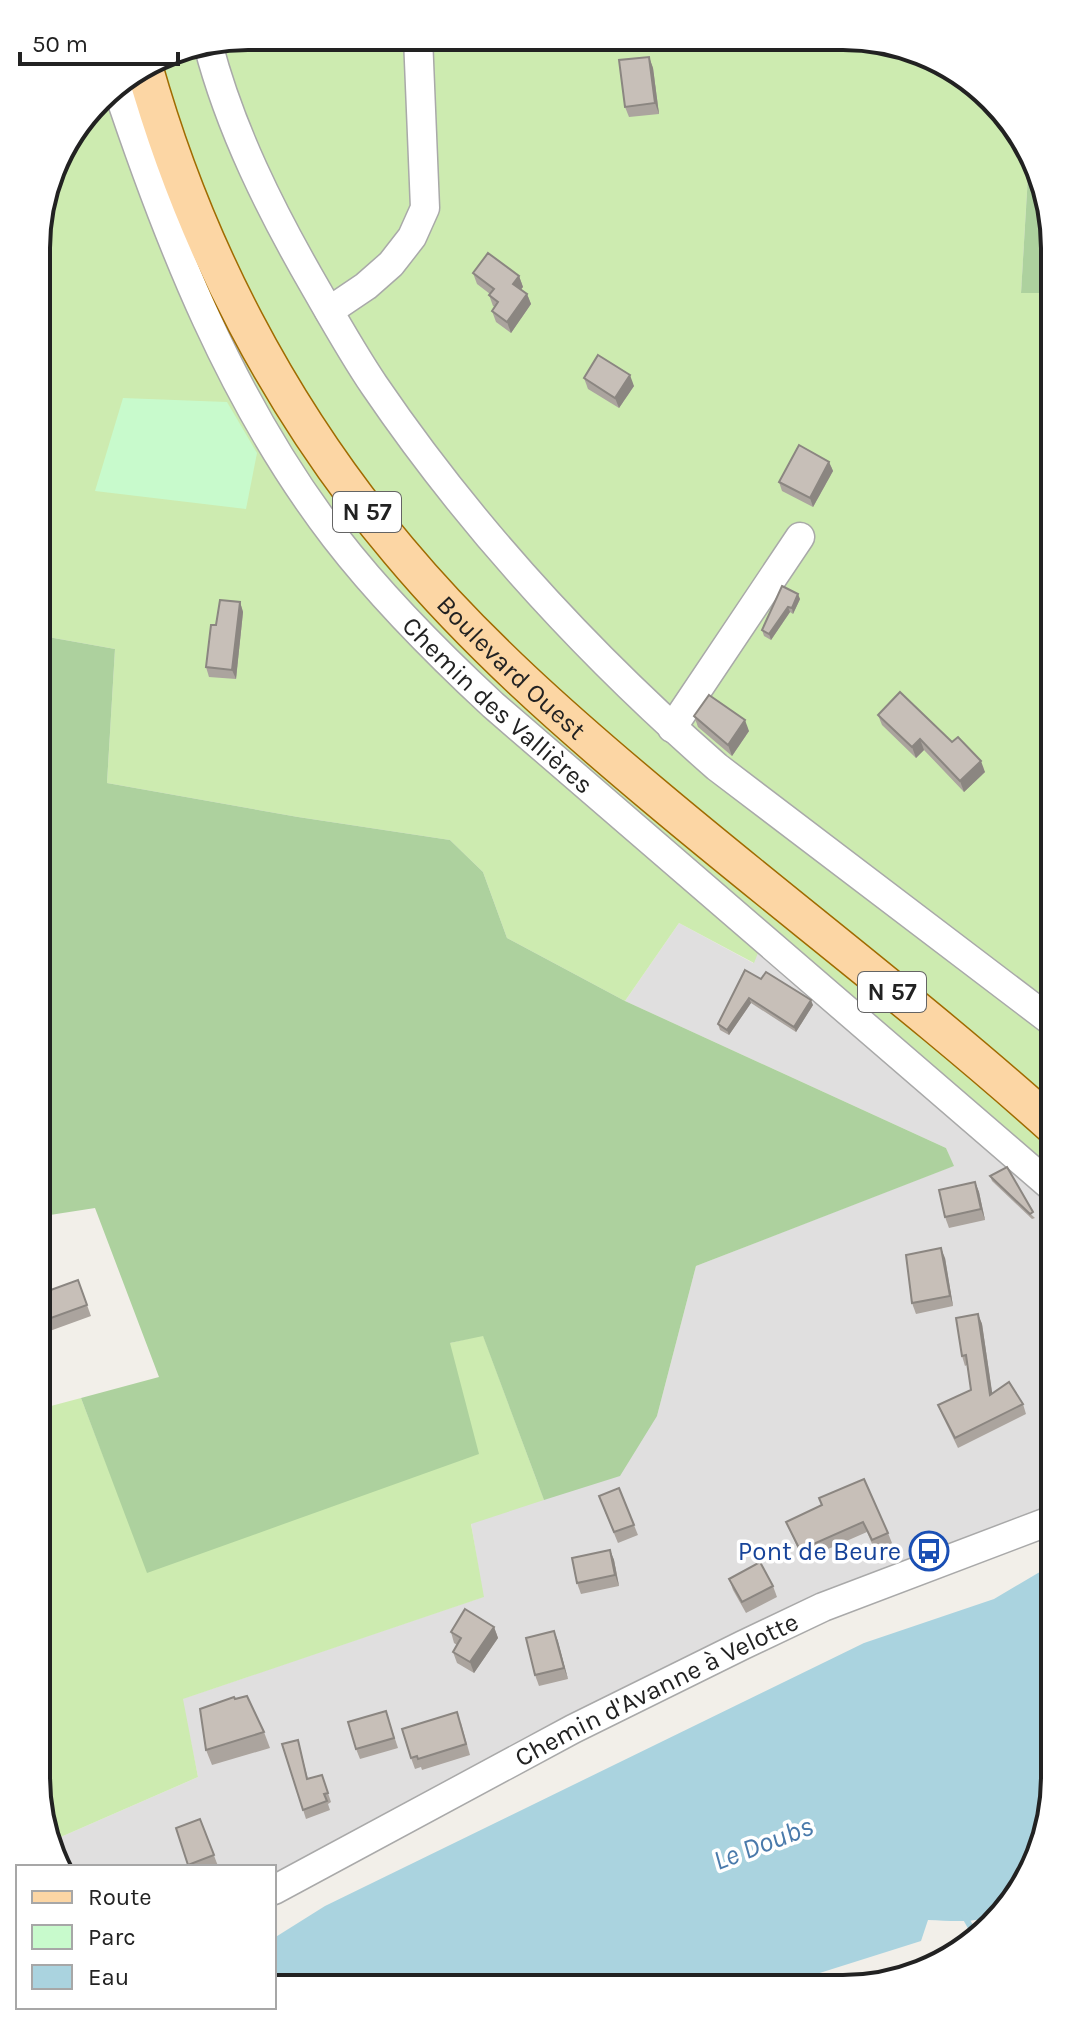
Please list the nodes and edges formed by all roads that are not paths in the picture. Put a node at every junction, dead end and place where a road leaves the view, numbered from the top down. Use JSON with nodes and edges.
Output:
{"nodes":[{"id":1,"x":419,"y":50,"type":"edge"},
{"id":2,"x":211,"y":54,"type":"edge"},
{"id":3,"x":148,"y":78,"type":"edge"},
{"id":4,"x":121,"y":97,"type":"edge"},
{"id":5,"x":329,"y":311,"type":"junction"},
{"id":6,"x":800,"y":537,"type":"dead end"},
{"id":7,"x":672,"y":728,"type":"junction"},
{"id":8,"x":1041,"y":1013,"type":"edge"},
{"id":9,"x":1041,"y":1116,"type":"edge"},
{"id":10,"x":1041,"y":1178,"type":"edge"},
{"id":11,"x":1041,"y":1524,"type":"edge"},
{"id":12,"x":276,"y":1889,"type":"edge"}],
"edges":[{"from":1,"to":5,"type":"street"},
{"from":2,"to":5,"type":"street"},
{"from":3,"to":9,"type":"main road","name":"Boulevard Ouest","number":"N 57"},
{"from":4,"to":10,"type":"street","name":"Chemin des Vallières"},
{"from":5,"to":7,"type":"street"},
{"from":6,"to":7,"type":"street"},
{"from":7,"to":8,"type":"street"},
{"from":11,"to":12,"type":"street","name":"Chemin d'Avanne à Velotte"}]}
